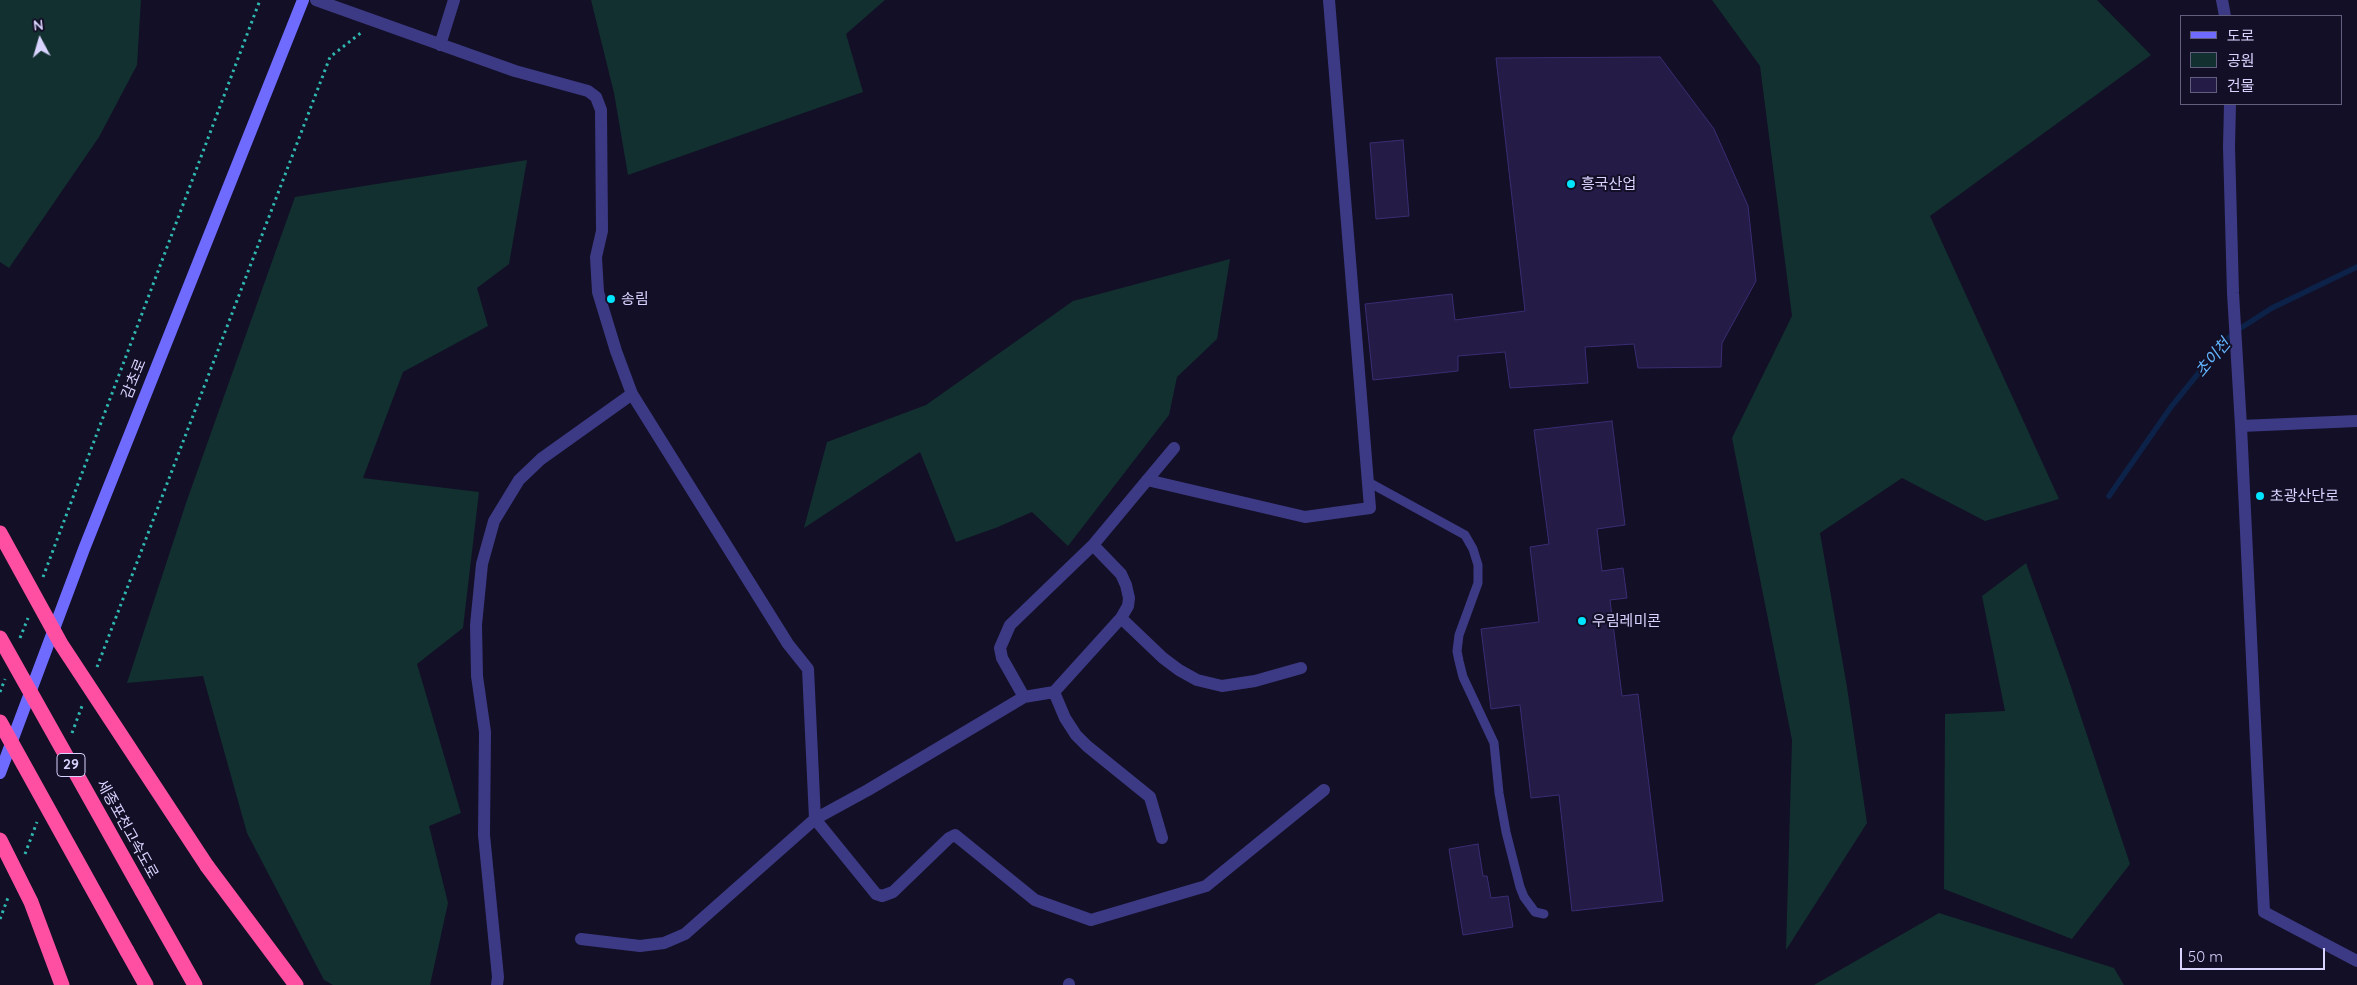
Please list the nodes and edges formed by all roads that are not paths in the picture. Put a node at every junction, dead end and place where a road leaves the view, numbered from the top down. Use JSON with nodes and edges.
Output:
{"nodes":[{"id":1,"x":304,"y":0,"type":"edge"},
{"id":2,"x":316,"y":0,"type":"edge"},
{"id":3,"x":454,"y":0,"type":"edge"},
{"id":4,"x":1329,"y":0,"type":"edge"},
{"id":5,"x":2222,"y":0,"type":"edge"},
{"id":6,"x":2225,"y":15,"type":"edge"},
{"id":7,"x":440,"y":45,"type":"junction"},
{"id":8,"x":2230,"y":105,"type":"edge"},
{"id":9,"x":632,"y":394,"type":"junction"},
{"id":10,"x":2357,"y":421,"type":"edge"},
{"id":11,"x":2241,"y":426,"type":"junction"},
{"id":12,"x":1174,"y":448,"type":"dead end"},
{"id":13,"x":1147,"y":480,"type":"junction"},
{"id":14,"x":1370,"y":483,"type":"junction"},
{"id":15,"x":0,"y":533,"type":"edge"},
{"id":16,"x":1093,"y":545,"type":"junction"},
{"id":17,"x":1121,"y":618,"type":"junction"},
{"id":18,"x":0,"y":638,"type":"edge"},
{"id":19,"x":1301,"y":668,"type":"dead end"},
{"id":20,"x":1054,"y":692,"type":"junction"},
{"id":21,"x":1024,"y":697,"type":"junction"},
{"id":22,"x":0,"y":722,"type":"edge"},
{"id":23,"x":0,"y":773,"type":"edge"},
{"id":24,"x":1324,"y":790,"type":"dead end"},
{"id":25,"x":815,"y":819,"type":"junction"},
{"id":26,"x":1162,"y":838,"type":"dead end"},
{"id":27,"x":0,"y":840,"type":"edge"},
{"id":28,"x":1544,"y":914,"type":"dead end"},
{"id":29,"x":580,"y":939,"type":"dead end"},
{"id":30,"x":2357,"y":961,"type":"edge"},
{"id":31,"x":62,"y":985,"type":"edge"},
{"id":32,"x":146,"y":985,"type":"edge"},
{"id":33,"x":194,"y":985,"type":"edge"},
{"id":34,"x":296,"y":985,"type":"edge"},
{"id":35,"x":497,"y":985,"type":"edge"}],
"edges":[{"from":1,"to":23,"type":"main road","name":"감초로"},
{"from":2,"to":7,"type":"street"},
{"from":3,"to":7,"type":"street"},
{"from":4,"to":14,"type":"street"},
{"from":5,"to":6,"type":"street"},
{"from":7,"to":9,"type":"street"},
{"from":8,"to":11,"type":"street"},
{"from":9,"to":25,"type":"street"},
{"from":9,"to":35,"type":"street"},
{"from":10,"to":11,"type":"street"},
{"from":11,"to":30,"type":"street"},
{"from":12,"to":13,"type":"street"},
{"from":13,"to":14,"type":"street"},
{"from":13,"to":16,"type":"street"},
{"from":14,"to":28,"type":"lane"},
{"from":15,"to":34,"type":"highway","bridge":true},
{"from":16,"to":17,"type":"street"},
{"from":16,"to":21,"type":"street"},
{"from":17,"to":19,"type":"street"},
{"from":17,"to":20,"type":"street"},
{"from":18,"to":33,"type":"highway","name":"세종포천고속도로","number":"29","bridge":true},
{"from":20,"to":21,"type":"street"},
{"from":20,"to":26,"type":"street"},
{"from":21,"to":25,"type":"street"},
{"from":22,"to":32,"type":"highway","bridge":true},
{"from":24,"to":25,"type":"street"},
{"from":25,"to":29,"type":"street"},
{"from":27,"to":31,"type":"highway","bridge":true}]}
